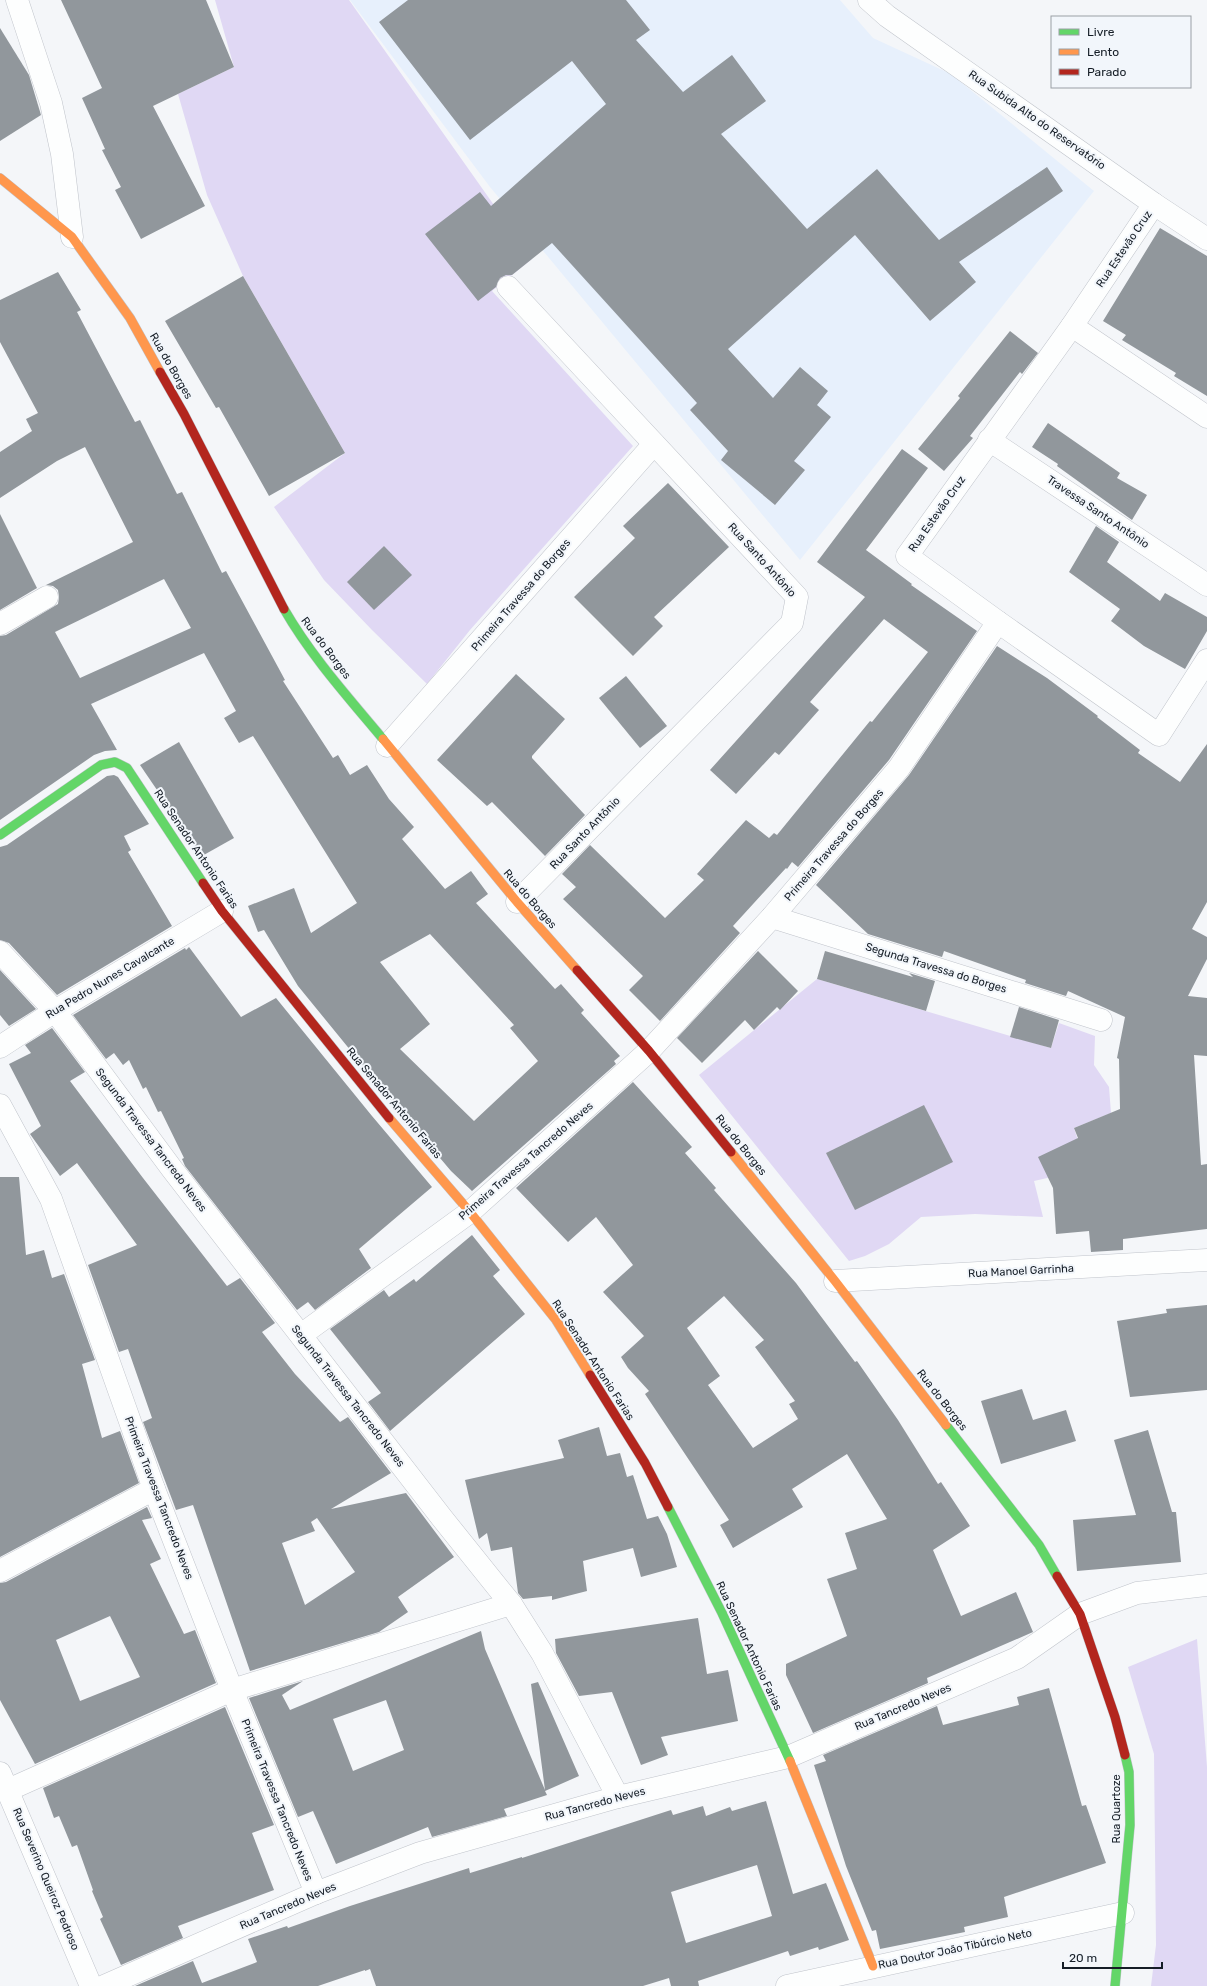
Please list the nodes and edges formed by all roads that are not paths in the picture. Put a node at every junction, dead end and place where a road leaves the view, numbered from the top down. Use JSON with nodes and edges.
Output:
{"nodes":[{"id":1,"x":17,"y":0,"type":"edge"},
{"id":2,"x":869,"y":0,"type":"edge"},
{"id":3,"x":0,"y":178,"type":"edge"},
{"id":4,"x":1154,"y":204,"type":"junction"},
{"id":5,"x":72,"y":237,"type":"junction"},
{"id":6,"x":1207,"y":239,"type":"edge"},
{"id":7,"x":508,"y":287,"type":"dead end"},
{"id":8,"x":1072,"y":326,"type":"junction"},
{"id":9,"x":1207,"y":417,"type":"edge"},
{"id":10,"x":989,"y":440,"type":"junction"},
{"id":11,"x":654,"y":444,"type":"junction"},
{"id":12,"x":1207,"y":585,"type":"edge"},
{"id":13,"x":47,"y":597,"type":"dead end"},
{"id":14,"x":998,"y":622,"type":"junction"},
{"id":15,"x":0,"y":624,"type":"edge"},
{"id":16,"x":1207,"y":660,"type":"edge"},
{"id":17,"x":387,"y":746,"type":"junction"},
{"id":18,"x":0,"y":835,"type":"edge"},
{"id":19,"x":517,"y":902,"type":"junction"},
{"id":20,"x":222,"y":911,"type":"junction"},
{"id":21,"x":772,"y":917,"type":"junction"},
{"id":22,"x":0,"y":952,"type":"edge"},
{"id":23,"x":55,"y":1011,"type":"junction"},
{"id":24,"x":1101,"y":1020,"type":"dead end"},
{"id":25,"x":0,"y":1047,"type":"edge"},
{"id":26,"x":649,"y":1051,"type":"junction"},
{"id":27,"x":0,"y":1105,"type":"edge"},
{"id":28,"x":470,"y":1212,"type":"junction"},
{"id":29,"x":1207,"y":1260,"type":"edge"},
{"id":30,"x":835,"y":1281,"type":"junction"},
{"id":31,"x":301,"y":1335,"type":"junction"},
{"id":32,"x":154,"y":1488,"type":"junction"},
{"id":33,"x":0,"y":1571,"type":"edge"},
{"id":34,"x":1207,"y":1585,"type":"edge"},
{"id":35,"x":511,"y":1604,"type":"junction"},
{"id":36,"x":1080,"y":1614,"type":"junction"},
{"id":37,"x":232,"y":1690,"type":"junction"},
{"id":38,"x":788,"y":1757,"type":"junction"},
{"id":39,"x":4,"y":1781,"type":"edge"},
{"id":40,"x":618,"y":1797,"type":"junction"},
{"id":41,"x":316,"y":1893,"type":"junction"},
{"id":42,"x":1124,"y":1914,"type":"junction"},
{"id":43,"x":873,"y":1966,"type":"junction"},
{"id":44,"x":91,"y":1986,"type":"edge"},
{"id":45,"x":104,"y":1986,"type":"edge"},
{"id":46,"x":787,"y":1986,"type":"edge"},
{"id":47,"x":1115,"y":1986,"type":"edge"}],
"edges":[{"from":1,"to":5,"type":"street"},
{"from":2,"to":4,"type":"street","name":"Rua Subida Alto do Reservatório"},
{"from":3,"to":5,"type":"street","name":"Rua do Borges"},
{"from":4,"to":6,"type":"street","name":"Rua Subida Alto do Reservatório"},
{"from":4,"to":8,"type":"street","name":"Rua Estevão Cruz"},
{"from":5,"to":17,"type":"street","name":"Rua do Borges"},
{"from":7,"to":11,"type":"street","name":"Rua Santo Antônio"},
{"from":8,"to":9,"type":"street"},
{"from":8,"to":10,"type":"street","name":"Rua Estevão Cruz"},
{"from":10,"to":12,"type":"street","name":"Travessa Santo Antônio"},
{"from":10,"to":14,"type":"street","name":"Rua Estevão Cruz"},
{"from":11,"to":17,"type":"street","name":"Primeira Travessa do Borges"},
{"from":11,"to":19,"type":"street","name":"Rua Santo Antônio"},
{"from":13,"to":15,"type":"street"},
{"from":14,"to":16,"type":"street","name":"Rua Estevão Cruz"},
{"from":14,"to":21,"type":"street","name":"Primeira Travessa do Borges"},
{"from":17,"to":19,"type":"street","name":"Rua do Borges"},
{"from":18,"to":20,"type":"street","name":"Rua Senador Antonio Farias"},
{"from":19,"to":26,"type":"street","name":"Rua do Borges"},
{"from":20,"to":23,"type":"street","name":"Rua Pedro Nunes Cavalcante"},
{"from":20,"to":28,"type":"street","name":"Rua Senador Antonio Farias"},
{"from":21,"to":24,"type":"street","name":"Segunda Travessa do Borges"},
{"from":21,"to":26,"type":"street","name":"Primeira Travessa do Borges"},
{"from":22,"to":23,"type":"street","name":"Segunda Travessa Tancredo Neves"},
{"from":23,"to":25,"type":"street","name":"Rua Pedro Nunes Cavalcante"},
{"from":23,"to":31,"type":"street","name":"Segunda Travessa Tancredo Neves"},
{"from":26,"to":28,"type":"street","name":"Primeira Travessa Tancredo Neves"},
{"from":26,"to":30,"type":"street","name":"Rua do Borges"},
{"from":27,"to":32,"type":"street","name":"Primeira Travessa Tancredo Neves"},
{"from":28,"to":31,"type":"street","name":"Primeira Travessa Tancredo Neves"},
{"from":28,"to":38,"type":"street","name":"Rua Senador Antonio Farias"},
{"from":29,"to":30,"type":"street","name":"Rua Manoel Garrinha"},
{"from":30,"to":36,"type":"street","name":"Rua do Borges"},
{"from":31,"to":35,"type":"street","name":"Segunda Travessa Tancredo Neves"},
{"from":32,"to":33,"type":"street"},
{"from":32,"to":37,"type":"street","name":"Primeira Travessa Tancredo Neves"},
{"from":34,"to":36,"type":"street","name":"Rua Tancredo Neves"},
{"from":35,"to":37,"type":"street"},
{"from":35,"to":40,"type":"street","name":"Segunda Travessa Tancredo Neves"},
{"from":36,"to":38,"type":"street","name":"Rua Tancredo Neves"},
{"from":36,"to":42,"type":"street","name":"Rua Quartoze"},
{"from":37,"to":39,"type":"street"},
{"from":37,"to":41,"type":"street","name":"Primeira Travessa Tancredo Neves"},
{"from":38,"to":40,"type":"street","name":"Rua Tancredo Neves"},
{"from":38,"to":43,"type":"street","name":"Rua Senador Antonio Farias"},
{"from":39,"to":44,"type":"street","name":"Rua Severino Queiroz Pedroso"},
{"from":40,"to":41,"type":"street","name":"Rua Tancredo Neves"},
{"from":41,"to":45,"type":"street","name":"Rua Tancredo Neves"},
{"from":42,"to":43,"type":"street","name":"Rua Doutor João Tibúrcio Neto"},
{"from":42,"to":47,"type":"street","name":"Rua Quartoze"},
{"from":43,"to":46,"type":"street","name":"Rua Doutor João Tibúrcio Neto"}]}
